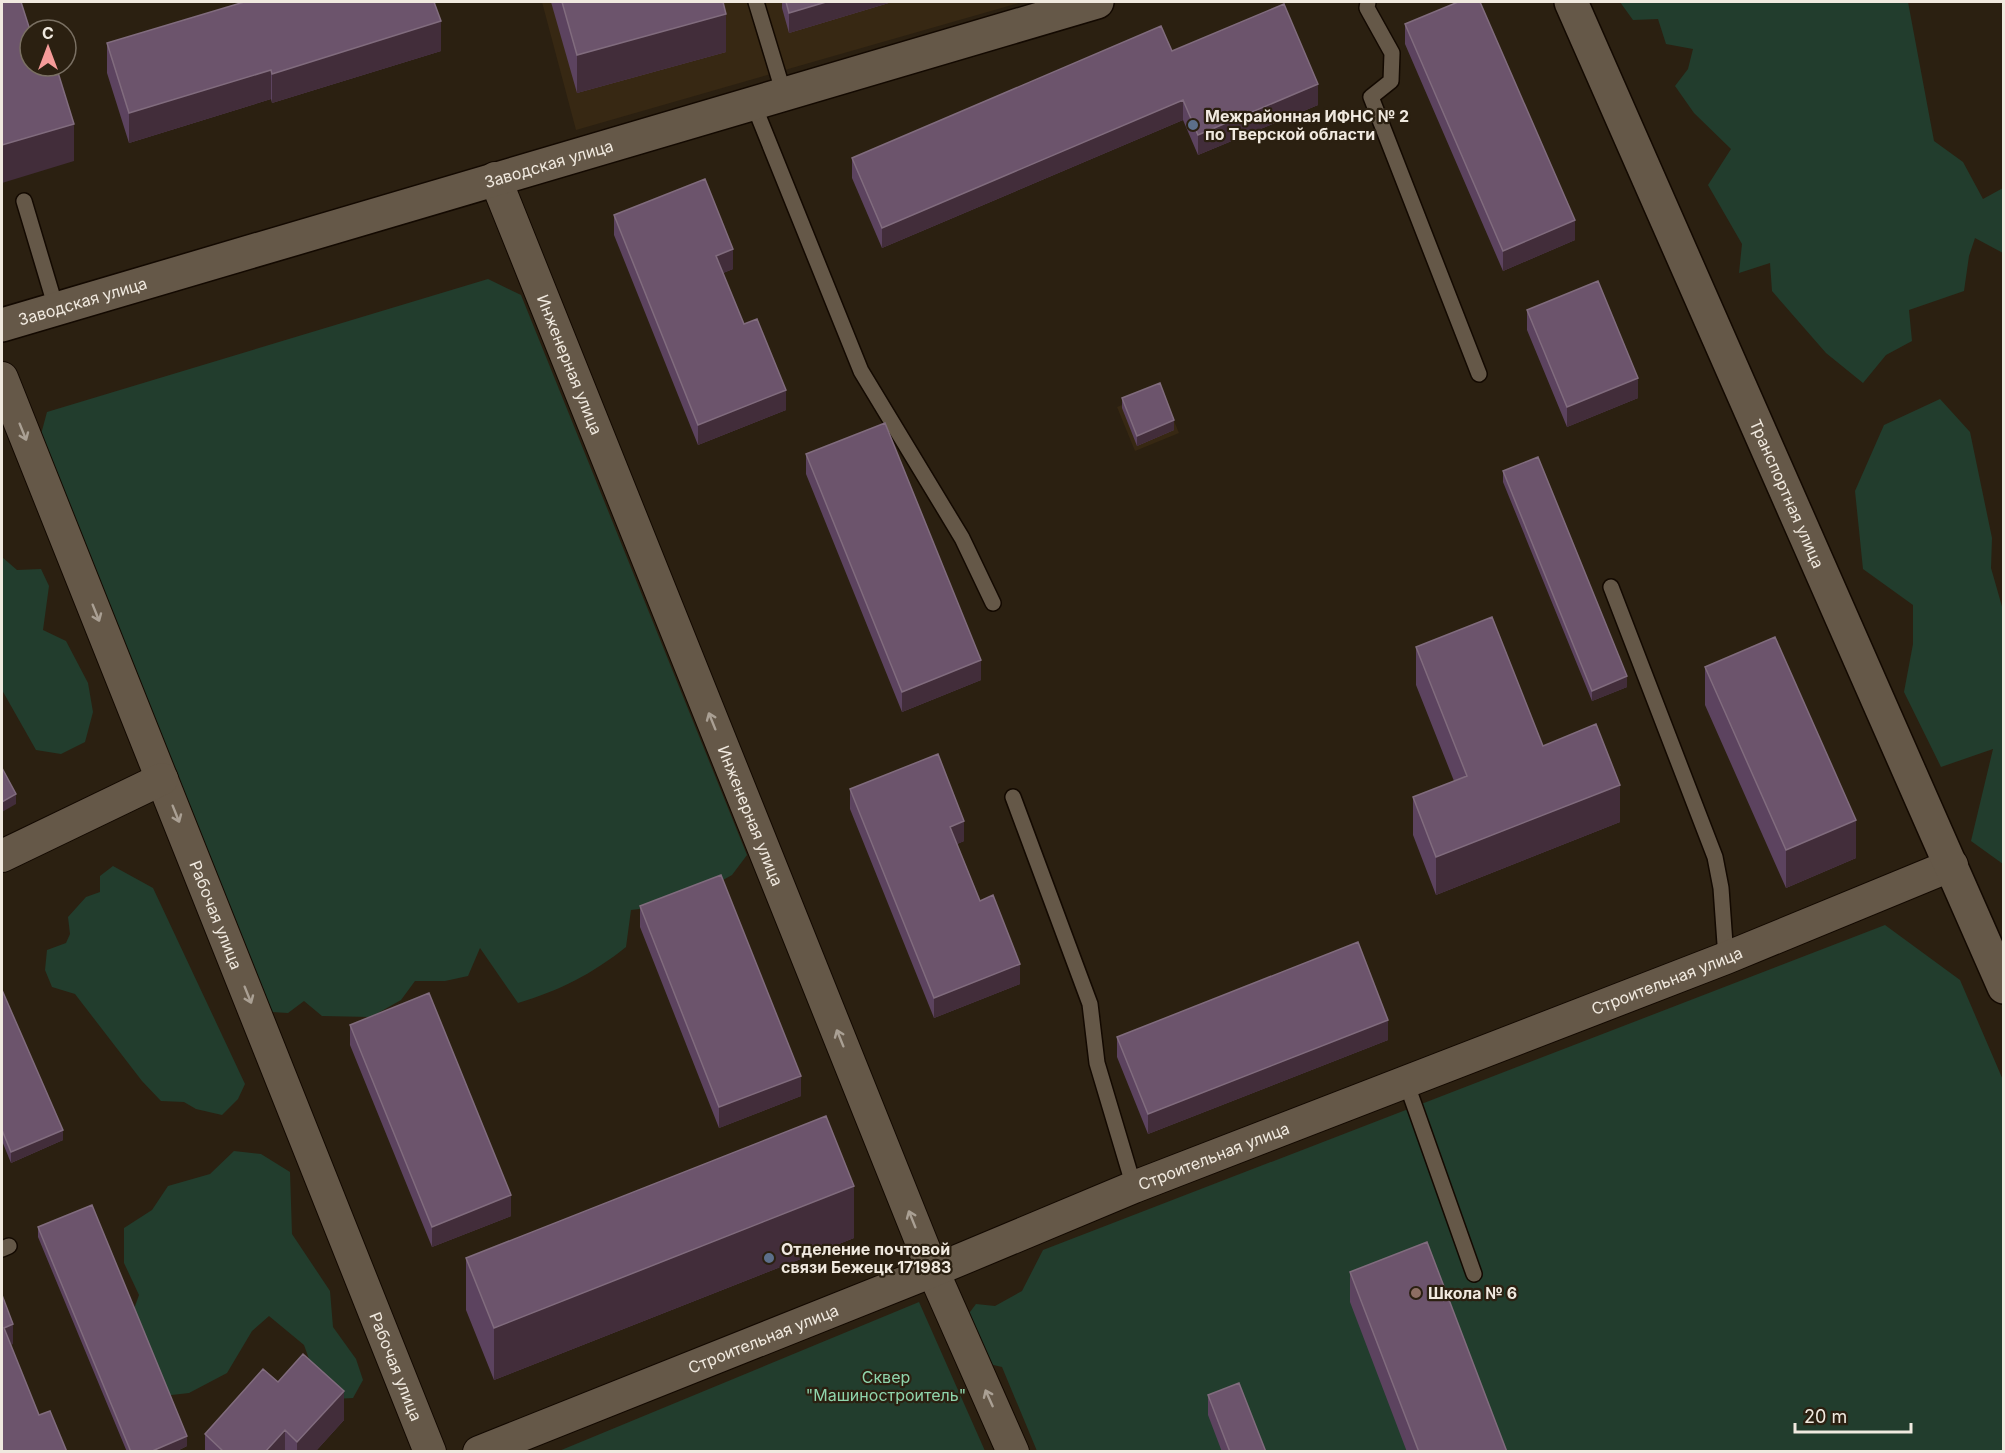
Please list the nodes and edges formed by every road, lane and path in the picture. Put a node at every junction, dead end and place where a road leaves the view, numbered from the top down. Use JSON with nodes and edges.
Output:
{"nodes":[{"id":1,"x":756,"y":2,"type":"edge"},
{"id":2,"x":1096,"y":2,"type":"edge"},
{"id":3,"x":1368,"y":2,"type":"edge"},
{"id":4,"x":1571,"y":2,"type":"edge"},
{"id":5,"x":784,"y":94,"type":"junction"},
{"id":6,"x":753,"y":103,"type":"junction"},
{"id":7,"x":495,"y":178,"type":"junction"},
{"id":8,"x":24,"y":201,"type":"dead end"},
{"id":9,"x":56,"y":308,"type":"junction"},
{"id":10,"x":2,"y":325,"type":"edge"},
{"id":11,"x":1479,"y":374,"type":"dead end"},
{"id":12,"x":2,"y":378,"type":"edge"},
{"id":13,"x":1611,"y":587,"type":"dead end"},
{"id":14,"x":993,"y":603,"type":"dead end"},
{"id":15,"x":162,"y":779,"type":"junction"},
{"id":16,"x":1013,"y":797,"type":"dead end"},
{"id":17,"x":2,"y":856,"type":"edge"},
{"id":18,"x":1952,"y":865,"type":"junction"},
{"id":19,"x":1726,"y":958,"type":"junction"},
{"id":20,"x":2004,"y":987,"type":"edge"},
{"id":21,"x":1406,"y":1082,"type":"junction"},
{"id":22,"x":1134,"y":1187,"type":"junction"},
{"id":23,"x":933,"y":1270,"type":"junction"},
{"id":24,"x":1474,"y":1274,"type":"dead end"},
{"id":25,"x":430,"y":1452,"type":"edge"},
{"id":26,"x":479,"y":1452,"type":"edge"},
{"id":27,"x":1013,"y":1452,"type":"edge"}],
"edges":[{"from":1,"to":5,"type":"lane"},
{"from":2,"to":5,"type":"street","name":"Заводская улица"},
{"from":3,"to":11,"type":"lane"},
{"from":4,"to":18,"type":"street","name":"Транспортная улица"},
{"from":5,"to":6,"type":"street","name":"Заводская улица"},
{"from":6,"to":7,"type":"street","name":"Заводская улица"},
{"from":6,"to":14,"type":"lane"},
{"from":7,"to":9,"type":"street","name":"Заводская улица"},
{"from":23,"to":7,"type":"street","name":"Инженерная улица","one_way":true},
{"from":8,"to":9,"type":"lane"},
{"from":9,"to":10,"type":"street","name":"Заводская улица"},
{"from":12,"to":15,"type":"street","name":"Рабочая улица","one_way":true},
{"from":13,"to":19,"type":"lane"},
{"from":15,"to":17,"type":"street"},
{"from":15,"to":25,"type":"street","name":"Рабочая улица","one_way":true},
{"from":16,"to":22,"type":"lane"},
{"from":18,"to":19,"type":"street","name":"Строительная улица"},
{"from":18,"to":20,"type":"street","name":"Транспортная улица"},
{"from":19,"to":21,"type":"street","name":"Строительная улица"},
{"from":21,"to":22,"type":"street","name":"Строительная улица"},
{"from":21,"to":24,"type":"lane"},
{"from":22,"to":23,"type":"street","name":"Строительная улица"},
{"from":23,"to":26,"type":"street","name":"Строительная улица"},
{"from":27,"to":23,"type":"street","name":"Инженерная улица","one_way":true}]}
